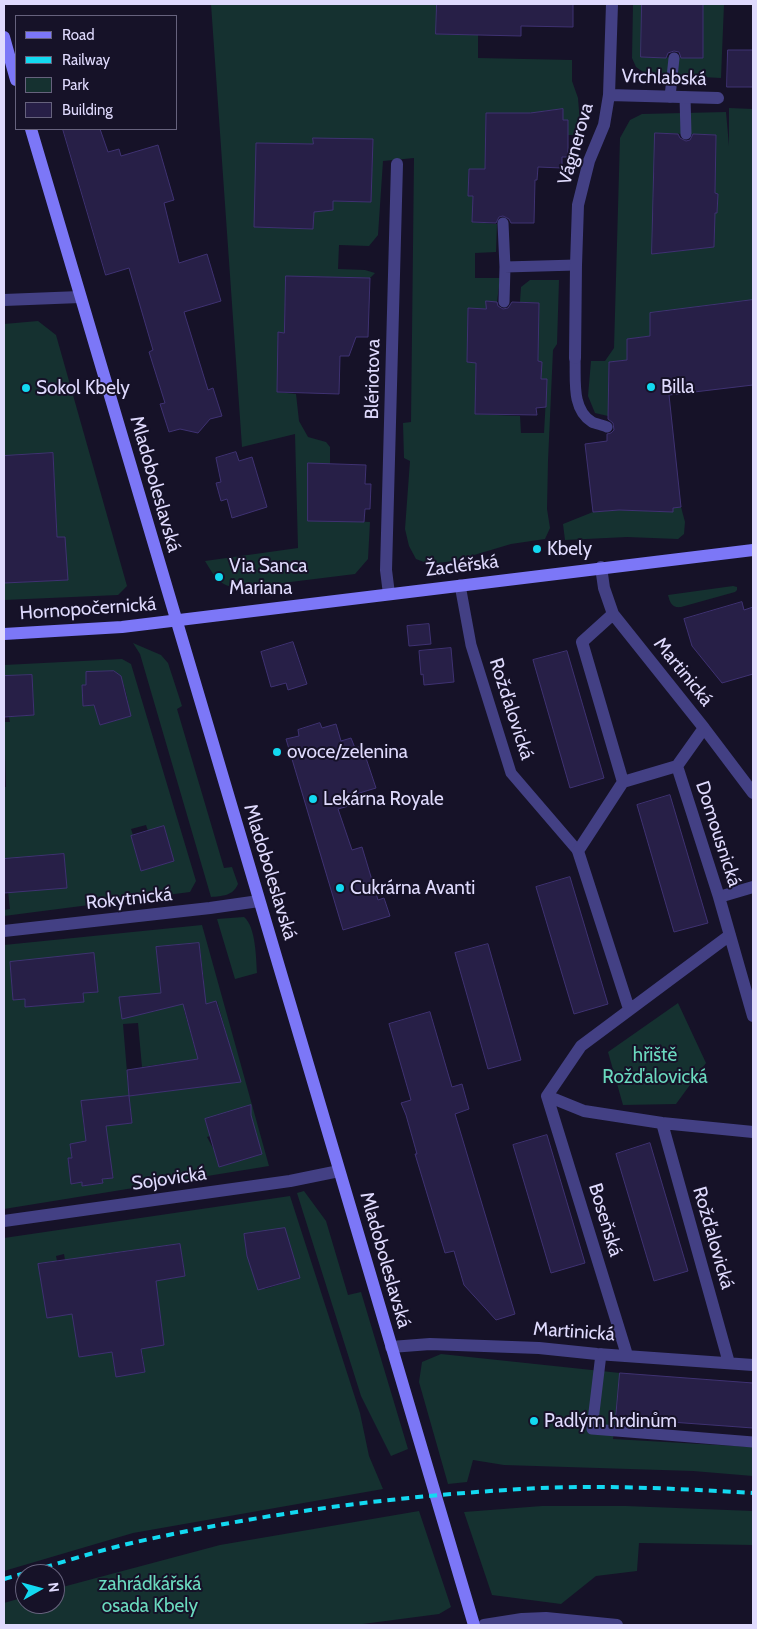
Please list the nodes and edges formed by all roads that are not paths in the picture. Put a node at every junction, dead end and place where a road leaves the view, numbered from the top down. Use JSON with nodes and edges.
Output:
{"nodes":[{"id":1,"x":612,"y":4,"type":"edge"},
{"id":2,"x":4,"y":37,"type":"edge"},
{"id":3,"x":674,"y":58,"type":"dead end"},
{"id":4,"x":15,"y":76,"type":"edge"},
{"id":5,"x":609,"y":95,"type":"junction"},
{"id":6,"x":670,"y":97,"type":"junction"},
{"id":7,"x":685,"y":97,"type":"junction"},
{"id":8,"x":718,"y":98,"type":"dead end"},
{"id":9,"x":31,"y":130,"type":"edge"},
{"id":10,"x":686,"y":134,"type":"dead end"},
{"id":11,"x":397,"y":164,"type":"dead end"},
{"id":12,"x":503,"y":223,"type":"dead end"},
{"id":13,"x":576,"y":265,"type":"junction"},
{"id":14,"x":505,"y":267,"type":"junction"},
{"id":15,"x":80,"y":297,"type":"junction"},
{"id":16,"x":4,"y":300,"type":"edge"},
{"id":17,"x":504,"y":302,"type":"dead end"},
{"id":18,"x":575,"y":358,"type":"joint"},
{"id":19,"x":607,"y":427,"type":"dead end"},
{"id":20,"x":753,"y":550,"type":"edge"},
{"id":21,"x":600,"y":568,"type":"junction"},
{"id":22,"x":460,"y":585,"type":"junction"},
{"id":23,"x":389,"y":594,"type":"junction"},
{"id":24,"x":613,"y":614,"type":"junction"},
{"id":25,"x":176,"y":620,"type":"junction"},
{"id":26,"x":4,"y":634,"type":"edge"},
{"id":27,"x":704,"y":728,"type":"junction"},
{"id":28,"x":677,"y":766,"type":"junction"},
{"id":29,"x":622,"y":782,"type":"junction"},
{"id":30,"x":753,"y":793,"type":"edge"},
{"id":31,"x":578,"y":851,"type":"junction"},
{"id":32,"x":753,"y":887,"type":"edge"},
{"id":33,"x":719,"y":897,"type":"junction"},
{"id":34,"x":259,"y":901,"type":"junction"},
{"id":35,"x":4,"y":931,"type":"edge"},
{"id":36,"x":730,"y":935,"type":"junction"},
{"id":37,"x":629,"y":1009,"type":"junction"},
{"id":38,"x":753,"y":1016,"type":"edge"},
{"id":39,"x":547,"y":1096,"type":"junction"},
{"id":40,"x":662,"y":1123,"type":"junction"},
{"id":41,"x":753,"y":1132,"type":"edge"},
{"id":42,"x":339,"y":1172,"type":"junction"},
{"id":43,"x":4,"y":1221,"type":"edge"},
{"id":44,"x":392,"y":1347,"type":"junction"},
{"id":45,"x":601,"y":1354,"type":"junction"},
{"id":46,"x":627,"y":1355,"type":"junction"},
{"id":47,"x":729,"y":1363,"type":"junction"},
{"id":48,"x":753,"y":1365,"type":"edge"},
{"id":49,"x":753,"y":1442,"type":"edge"},
{"id":50,"x":474,"y":1625,"type":"edge"},
{"id":51,"x":484,"y":1625,"type":"edge"},
{"id":52,"x":617,"y":1625,"type":"edge"}],
"edges":[{"from":1,"to":5,"type":"street","name":"Vágnerova"},
{"from":2,"to":4,"type":"main road"},
{"from":3,"to":6,"type":"lane"},
{"from":5,"to":6,"type":"street","name":"Vrchlabská"},
{"from":5,"to":13,"type":"street","name":"Vágnerova"},
{"from":6,"to":7,"type":"street","name":"Vrchlabská"},
{"from":7,"to":8,"type":"street","name":"Vrchlabská"},
{"from":7,"to":10,"type":"lane"},
{"from":9,"to":15,"type":"main road","name":"Mladoboleslavská"},
{"from":11,"to":23,"type":"street","name":"Blériotova"},
{"from":12,"to":14,"type":"lane"},
{"from":13,"to":14,"type":"lane"},
{"from":13,"to":18,"type":"street","name":"Vágnerova"},
{"from":14,"to":17,"type":"lane"},
{"from":15,"to":16,"type":"street"},
{"from":15,"to":25,"type":"main road","name":"Mladoboleslavská"},
{"from":18,"to":19,"type":"lane"},
{"from":20,"to":21,"type":"main road","name":"Žacléřská"},
{"from":21,"to":22,"type":"main road","name":"Žacléřská"},
{"from":21,"to":24,"type":"street","name":"Martinická"},
{"from":22,"to":23,"type":"main road","name":"Žacléřská"},
{"from":22,"to":31,"type":"lane","name":"Rožďalovická"},
{"from":23,"to":25,"type":"main road","name":"Žacléřská"},
{"from":24,"to":27,"type":"street","name":"Martinická"},
{"from":24,"to":29,"type":"street"},
{"from":25,"to":26,"type":"main road","name":"Hornopočernická"},
{"from":25,"to":34,"type":"main road","name":"Mladoboleslavská"},
{"from":27,"to":28,"type":"street","name":"Domousnická"},
{"from":27,"to":30,"type":"street","name":"Martinická"},
{"from":28,"to":29,"type":"street"},
{"from":28,"to":33,"type":"street","name":"Domousnická"},
{"from":29,"to":31,"type":"street"},
{"from":31,"to":37,"type":"street","name":"Rožďalovická"},
{"from":32,"to":33,"type":"street"},
{"from":33,"to":36,"type":"street","name":"Domousnická"},
{"from":34,"to":35,"type":"street","name":"Rokytnická"},
{"from":34,"to":42,"type":"main road","name":"Mladoboleslavská"},
{"from":36,"to":37,"type":"street"},
{"from":36,"to":38,"type":"street","name":"Domousnická"},
{"from":37,"to":39,"type":"street"},
{"from":39,"to":40,"type":"street"},
{"from":39,"to":46,"type":"street","name":"Boseňská"},
{"from":40,"to":41,"type":"street"},
{"from":40,"to":47,"type":"street","name":"Rožďalovická"},
{"from":42,"to":43,"type":"street","name":"Sojovická"},
{"from":42,"to":44,"type":"main road","name":"Mladoboleslavská"},
{"from":44,"to":45,"type":"street","name":"Martinická"},
{"from":44,"to":50,"type":"main road","name":"Mladoboleslavská"},
{"from":45,"to":46,"type":"street","name":"Martinická"},
{"from":45,"to":49,"type":"lane"},
{"from":46,"to":47,"type":"street","name":"Martinická"},
{"from":47,"to":48,"type":"street","name":"Martinická"},
{"from":51,"to":52,"type":"street"}]}
